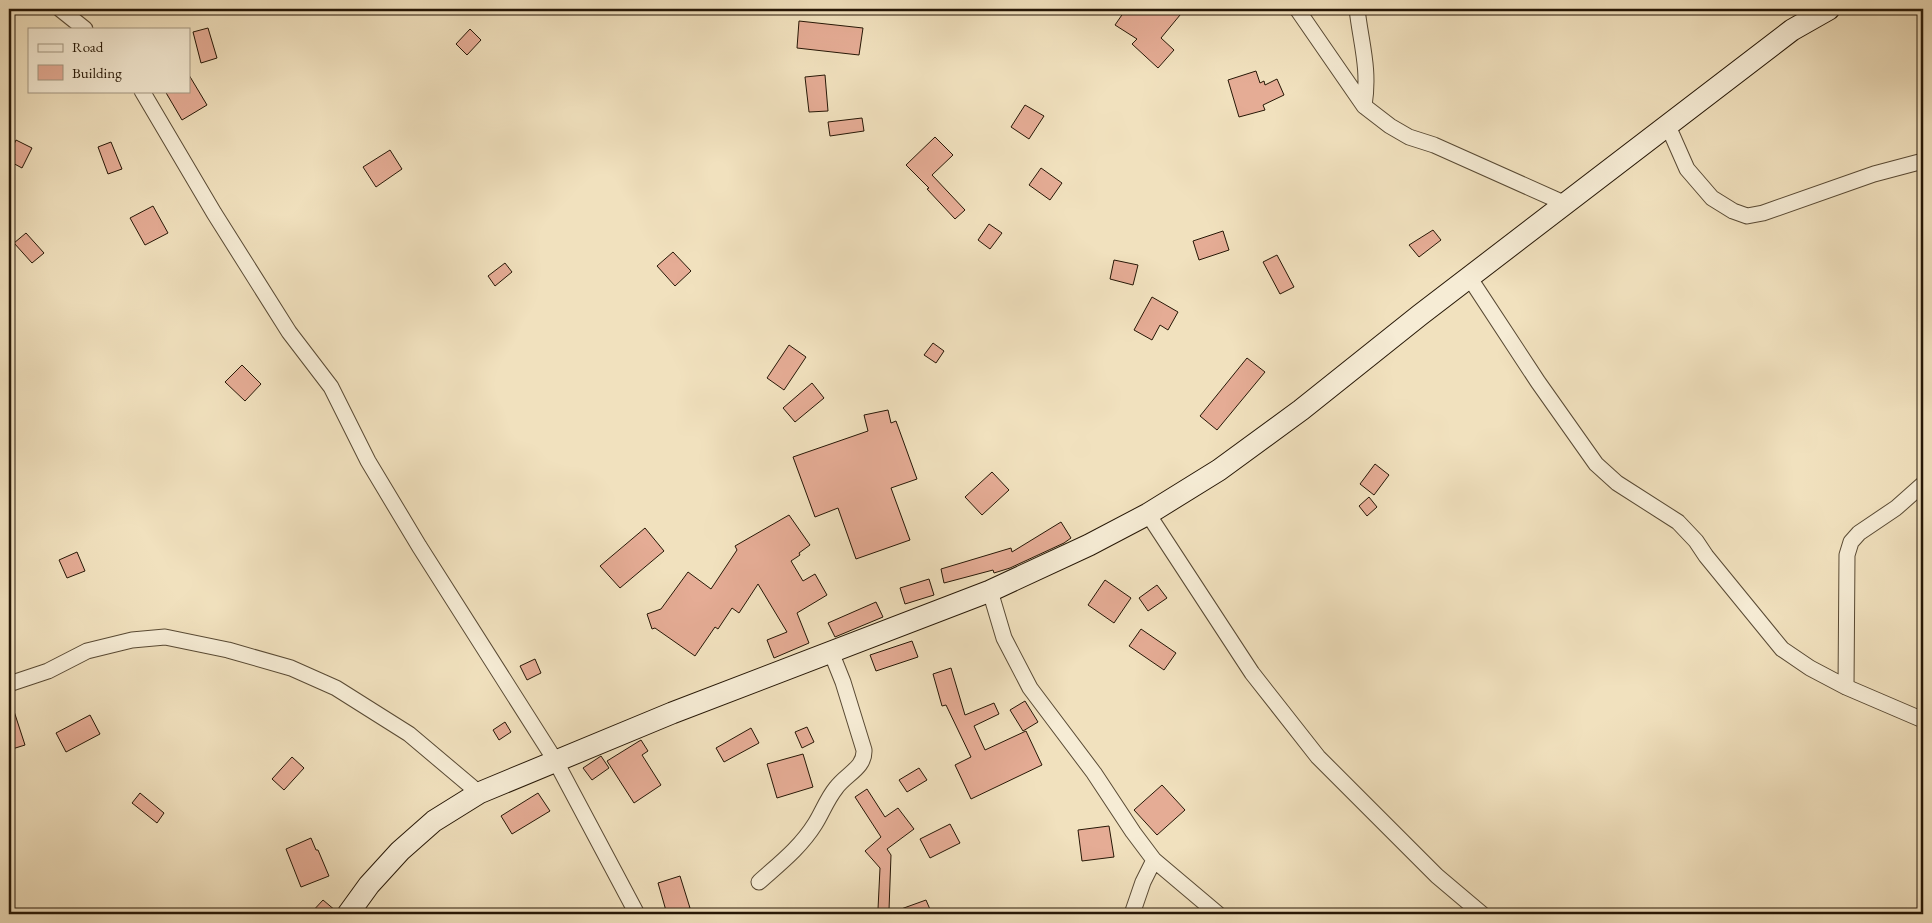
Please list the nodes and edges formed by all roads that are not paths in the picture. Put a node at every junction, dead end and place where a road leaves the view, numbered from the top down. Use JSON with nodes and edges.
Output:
{"nodes":[{"id":1,"x":60,"y":9,"type":"edge"},
{"id":2,"x":1297,"y":9,"type":"edge"},
{"id":3,"x":1356,"y":9,"type":"edge"},
{"id":4,"x":1829,"y":9,"type":"edge"},
{"id":5,"x":84,"y":28,"type":"edge"},
{"id":6,"x":143,"y":92,"type":"edge"},
{"id":7,"x":1364,"y":106,"type":"junction"},
{"id":8,"x":1668,"y":126,"type":"junction"},
{"id":9,"x":1923,"y":161,"type":"edge"},
{"id":10,"x":1566,"y":204,"type":"junction"},
{"id":11,"x":1469,"y":277,"type":"junction"},
{"id":12,"x":1923,"y":484,"type":"edge"},
{"id":13,"x":1148,"y":514,"type":"junction"},
{"id":14,"x":990,"y":590,"type":"junction"},
{"id":15,"x":831,"y":652,"type":"junction"},
{"id":16,"x":9,"y":684,"type":"edge"},
{"id":17,"x":1846,"y":687,"type":"junction"},
{"id":18,"x":1923,"y":720,"type":"edge"},
{"id":19,"x":555,"y":760,"type":"junction"},
{"id":20,"x":479,"y":792,"type":"junction"},
{"id":21,"x":1154,"y":860,"type":"junction"},
{"id":22,"x":759,"y":882,"type":"dead end"},
{"id":23,"x":348,"y":914,"type":"edge"},
{"id":24,"x":637,"y":914,"type":"edge"},
{"id":25,"x":1132,"y":914,"type":"edge"},
{"id":26,"x":1218,"y":914,"type":"edge"},
{"id":27,"x":1482,"y":914,"type":"edge"}],
"edges":[{"from":1,"to":5,"type":"street"},
{"from":2,"to":7,"type":"street"},
{"from":3,"to":7,"type":"street"},
{"from":4,"to":8,"type":"main road"},
{"from":6,"to":19,"type":"street"},
{"from":7,"to":10,"type":"street"},
{"from":8,"to":9,"type":"street"},
{"from":8,"to":10,"type":"main road"},
{"from":10,"to":11,"type":"main road"},
{"from":11,"to":13,"type":"main road"},
{"from":11,"to":17,"type":"street"},
{"from":12,"to":17,"type":"street"},
{"from":13,"to":14,"type":"main road"},
{"from":13,"to":27,"type":"street"},
{"from":14,"to":15,"type":"main road"},
{"from":14,"to":21,"type":"street"},
{"from":15,"to":19,"type":"main road"},
{"from":15,"to":22,"type":"street"},
{"from":16,"to":20,"type":"street"},
{"from":17,"to":18,"type":"street"},
{"from":19,"to":20,"type":"main road"},
{"from":19,"to":24,"type":"street"},
{"from":20,"to":23,"type":"main road"},
{"from":21,"to":25,"type":"street"},
{"from":21,"to":26,"type":"street"}]}
